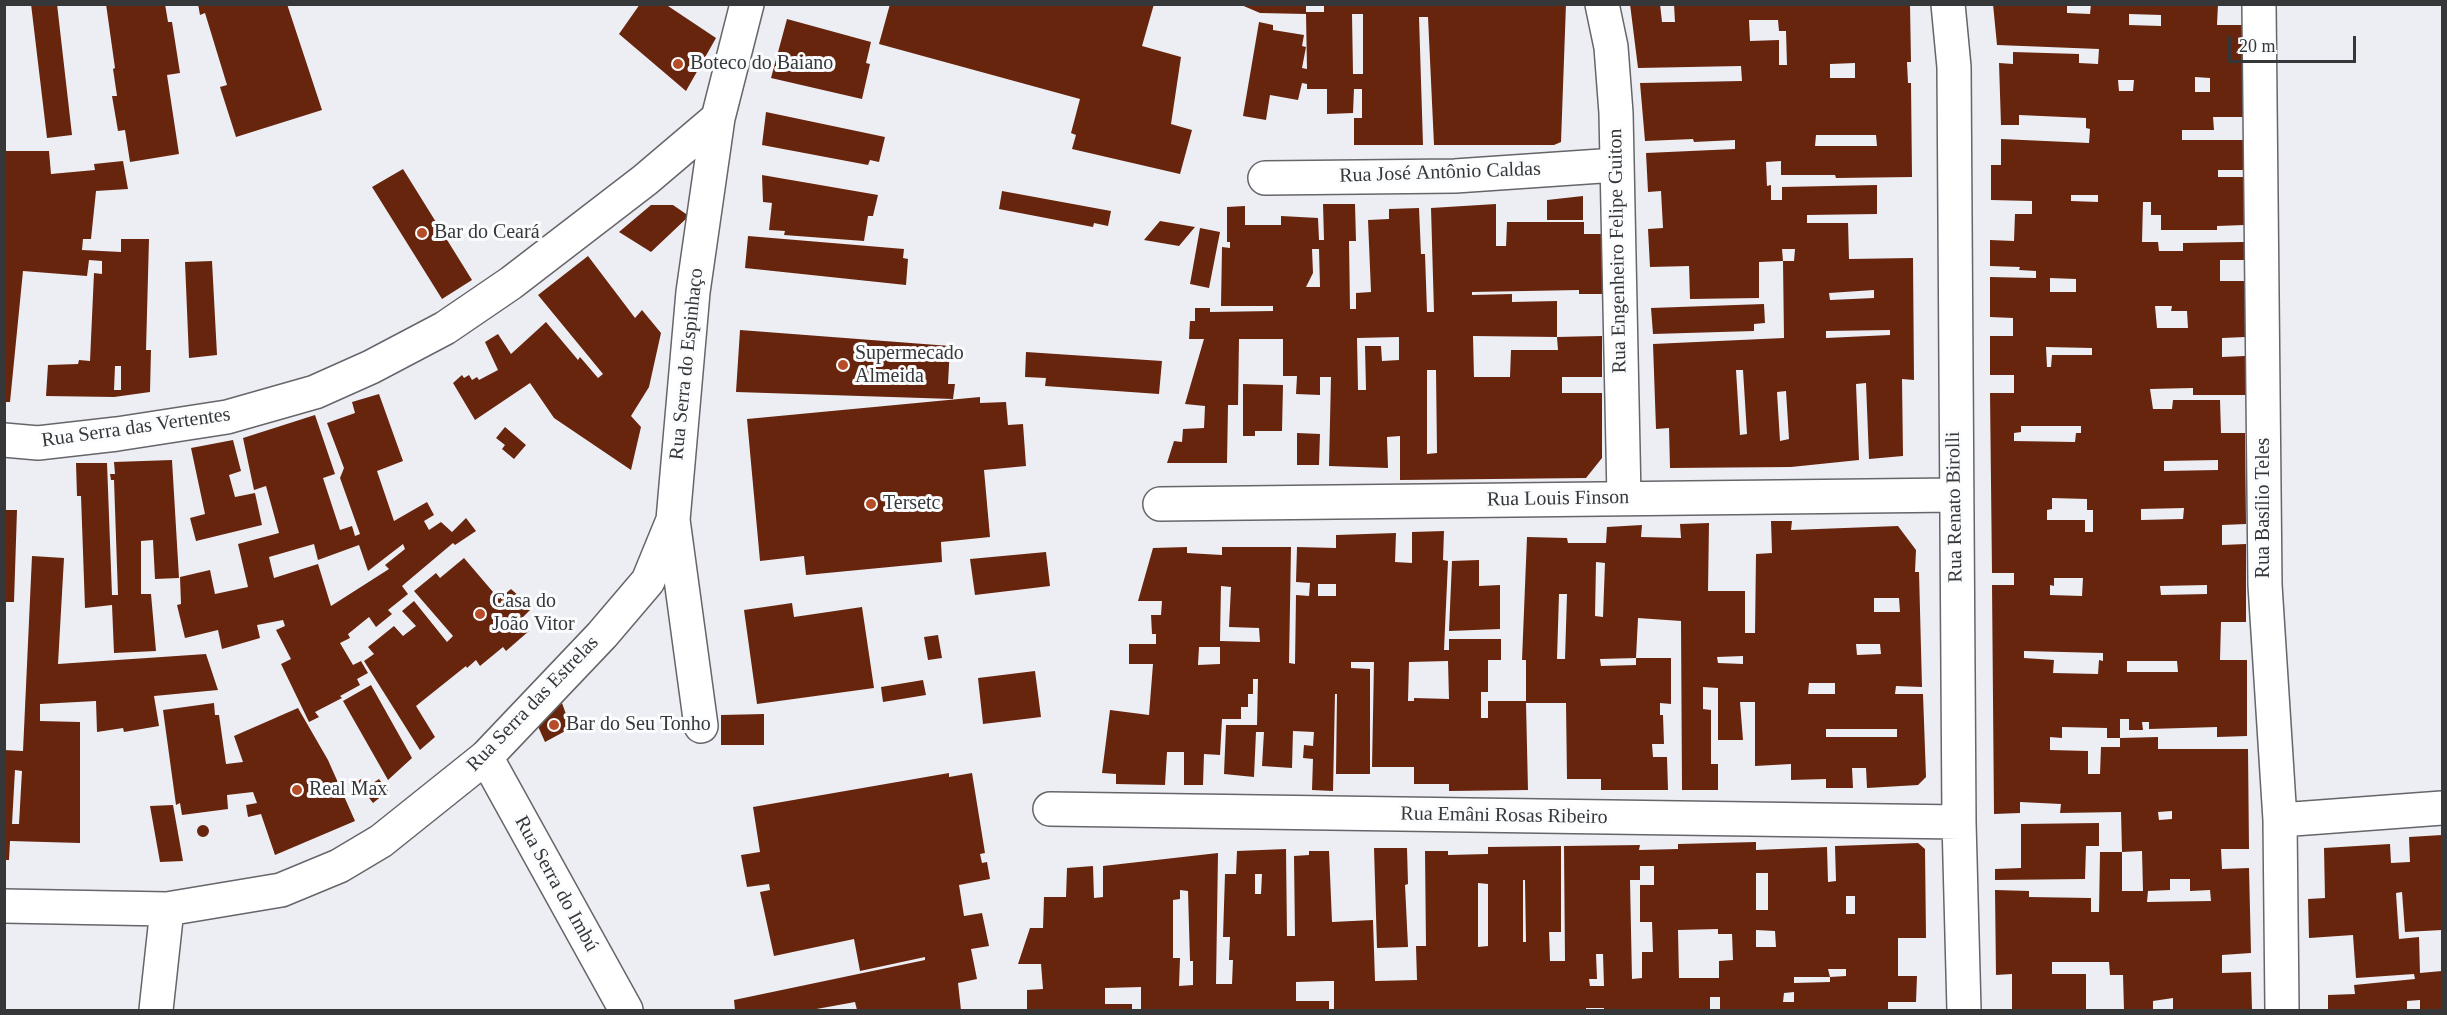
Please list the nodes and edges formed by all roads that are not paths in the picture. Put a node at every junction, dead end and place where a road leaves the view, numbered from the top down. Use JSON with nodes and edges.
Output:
{"nodes":[{"id":1,"x":747,"y":4,"type":"edge"},
{"id":2,"x":1602,"y":4,"type":"edge"},
{"id":3,"x":1948,"y":4,"type":"edge"},
{"id":4,"x":2259,"y":4,"type":"edge"},
{"id":5,"x":718,"y":118,"type":"junction"},
{"id":6,"x":1616,"y":165,"type":"junction"},
{"id":7,"x":1264,"y":178,"type":"dead end"},
{"id":8,"x":4,"y":440,"type":"edge"},
{"id":9,"x":1955,"y":495,"type":"junction"},
{"id":10,"x":1624,"y":498,"type":"junction"},
{"id":11,"x":1160,"y":504,"type":"dead end"},
{"id":12,"x":673,"y":520,"type":"junction"},
{"id":13,"x":701,"y":726,"type":"dead end"},
{"id":14,"x":486,"y":757,"type":"junction"},
{"id":15,"x":2442,"y":808,"type":"edge"},
{"id":16,"x":1050,"y":809,"type":"dead end"},
{"id":17,"x":2280,"y":820,"type":"junction"},
{"id":18,"x":1959,"y":822,"type":"junction"},
{"id":19,"x":4,"y":906,"type":"edge"},
{"id":20,"x":167,"y":909,"type":"junction"},
{"id":21,"x":156,"y":1011,"type":"edge"},
{"id":22,"x":626,"y":1011,"type":"edge"},
{"id":23,"x":1964,"y":1011,"type":"edge"},
{"id":24,"x":2282,"y":1011,"type":"edge"}],
"edges":[{"from":1,"to":5,"type":"street","name":"Rua Serra do Espinhaço"},
{"from":2,"to":6,"type":"street","name":"Rua Engenheiro Felipe Guiton"},
{"from":3,"to":9,"type":"street","name":"Rua Renato Birolli"},
{"from":4,"to":17,"type":"street","name":"Rua Basílio Teles"},
{"from":5,"to":8,"type":"street","name":"Rua Serra das Vertentes"},
{"from":5,"to":12,"type":"street","name":"Rua Serra do Espinhaço"},
{"from":6,"to":7,"type":"street","name":"Rua José Antônio Caldas"},
{"from":6,"to":10,"type":"street","name":"Rua Engenheiro Felipe Guiton"},
{"from":9,"to":10,"type":"street","name":"Rua Louis Finson"},
{"from":9,"to":18,"type":"street","name":"Rua Renato Birolli"},
{"from":10,"to":11,"type":"street","name":"Rua Louis Finson"},
{"from":12,"to":13,"type":"street","name":"Rua Serra do Espinhaço"},
{"from":12,"to":14,"type":"street","name":"Rua Serra das Estrelas"},
{"from":14,"to":20,"type":"street","name":"Rua Serra das Estrelas"},
{"from":14,"to":22,"type":"street","name":"Rua Serra do Imbú"},
{"from":15,"to":17,"type":"street"},
{"from":16,"to":18,"type":"street","name":"Rua Emâni Rosas Ribeiro"},
{"from":17,"to":24,"type":"street","name":"Rua Basílio Teles"},
{"from":18,"to":23,"type":"street","name":"Rua Renato Birolli"},
{"from":19,"to":20,"type":"street","name":"Rua Serra das Estrelas"},
{"from":20,"to":21,"type":"street"}]}
